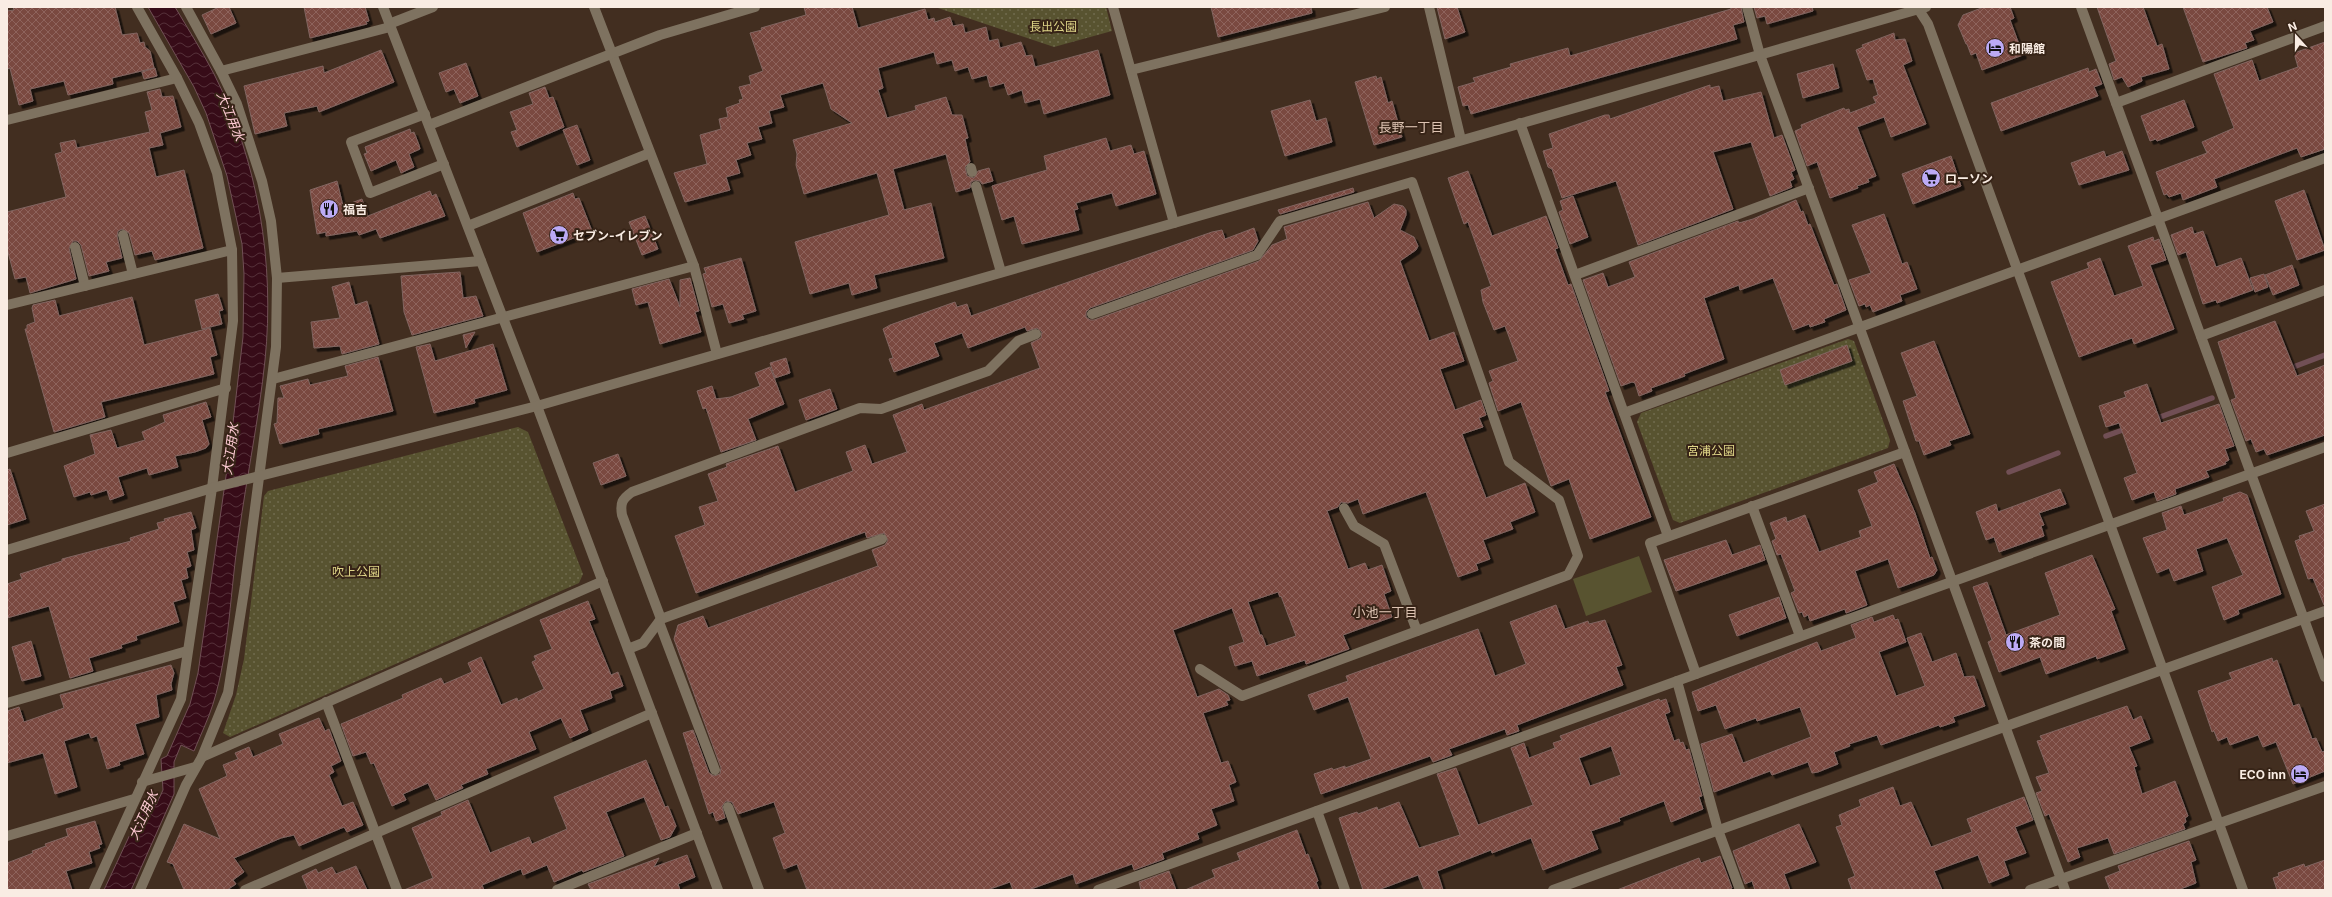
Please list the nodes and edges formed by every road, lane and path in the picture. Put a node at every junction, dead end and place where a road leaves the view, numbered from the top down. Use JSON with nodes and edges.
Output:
{"nodes":[{"id":1,"x":137,"y":7,"type":"edge"},
{"id":2,"x":186,"y":7,"type":"edge"},
{"id":3,"x":383,"y":7,"type":"edge"},
{"id":4,"x":433,"y":7,"type":"edge"},
{"id":5,"x":594,"y":7,"type":"edge"},
{"id":6,"x":755,"y":7,"type":"edge"},
{"id":7,"x":1113,"y":7,"type":"edge"},
{"id":8,"x":1385,"y":7,"type":"edge"},
{"id":9,"x":1429,"y":7,"type":"edge"},
{"id":10,"x":1747,"y":7,"type":"edge"},
{"id":11,"x":2082,"y":7,"type":"edge"},
{"id":12,"x":1921,"y":8,"type":"edge"},
{"id":13,"x":390,"y":25,"type":"junction"},
{"id":14,"x":2325,"y":26,"type":"edge"},
{"id":15,"x":612,"y":53,"type":"junction"},
{"id":16,"x":1760,"y":55,"type":"junction"},
{"id":17,"x":1131,"y":70,"type":"junction"},
{"id":18,"x":222,"y":71,"type":"junction"},
{"id":19,"x":177,"y":78,"type":"junction"},
{"id":20,"x":2116,"y":103,"type":"junction"},
{"id":21,"x":425,"y":114,"type":"junction"},
{"id":22,"x":7,"y":120,"type":"edge"},
{"id":23,"x":1520,"y":123,"type":"junction"},
{"id":24,"x":429,"y":125,"type":"junction"},
{"id":25,"x":1461,"y":140,"type":"junction"},
{"id":26,"x":650,"y":153,"type":"junction"},
{"id":27,"x":2325,"y":158,"type":"edge"},
{"id":28,"x":444,"y":164,"type":"junction"},
{"id":29,"x":976,"y":186,"type":"dead end"},
{"id":30,"x":1809,"y":188,"type":"junction"},
{"id":31,"x":2158,"y":218,"type":"junction"},
{"id":32,"x":1174,"y":223,"type":"junction"},
{"id":33,"x":468,"y":226,"type":"junction"},
{"id":34,"x":123,"y":235,"type":"dead end"},
{"id":35,"x":75,"y":247,"type":"dead end"},
{"id":36,"x":232,"y":250,"type":"junction"},
{"id":37,"x":481,"y":261,"type":"junction"},
{"id":38,"x":694,"y":266,"type":"junction"},
{"id":39,"x":2017,"y":268,"type":"junction"},
{"id":40,"x":1001,"y":272,"type":"junction"},
{"id":41,"x":133,"y":274,"type":"junction"},
{"id":42,"x":1574,"y":275,"type":"junction"},
{"id":43,"x":277,"y":278,"type":"junction"},
{"id":44,"x":85,"y":286,"type":"junction"},
{"id":45,"x":2325,"y":290,"type":"edge"},
{"id":46,"x":7,"y":305,"type":"edge"},
{"id":47,"x":1092,"y":314,"type":"dead end"},
{"id":48,"x":503,"y":318,"type":"junction"},
{"id":49,"x":1859,"y":326,"type":"junction"},
{"id":50,"x":1036,"y":334,"type":"dead end"},
{"id":51,"x":2201,"y":336,"type":"junction"},
{"id":52,"x":717,"y":354,"type":"junction"},
{"id":53,"x":273,"y":379,"type":"junction"},
{"id":54,"x":226,"y":388,"type":"junction"},
{"id":55,"x":537,"y":406,"type":"junction"},
{"id":56,"x":1624,"y":413,"type":"junction"},
{"id":57,"x":2325,"y":447,"type":"edge"},
{"id":58,"x":1905,"y":452,"type":"junction"},
{"id":59,"x":7,"y":453,"type":"edge"},
{"id":60,"x":2251,"y":474,"type":"junction"},
{"id":61,"x":256,"y":477,"type":"junction"},
{"id":62,"x":215,"y":487,"type":"junction"},
{"id":63,"x":1752,"y":506,"type":"junction"},
{"id":64,"x":1344,"y":508,"type":"dead end"},
{"id":65,"x":2110,"y":524,"type":"junction"},
{"id":66,"x":1668,"y":536,"type":"junction"},
{"id":67,"x":882,"y":539,"type":"dead end"},
{"id":68,"x":7,"y":550,"type":"edge"},
{"id":69,"x":603,"y":581,"type":"junction"},
{"id":70,"x":1952,"y":581,"type":"junction"},
{"id":71,"x":2325,"y":611,"type":"edge"},
{"id":72,"x":2304,"y":618,"type":"junction"},
{"id":73,"x":660,"y":621,"type":"junction"},
{"id":74,"x":1417,"y":631,"type":"junction"},
{"id":75,"x":1800,"y":636,"type":"junction"},
{"id":76,"x":628,"y":649,"type":"junction"},
{"id":77,"x":187,"y":651,"type":"junction"},
{"id":78,"x":1200,"y":669,"type":"dead end"},
{"id":79,"x":2163,"y":669,"type":"junction"},
{"id":80,"x":1696,"y":674,"type":"junction"},
{"id":81,"x":2325,"y":677,"type":"edge"},
{"id":82,"x":1677,"y":681,"type":"junction"},
{"id":83,"x":326,"y":702,"type":"junction"},
{"id":84,"x":7,"y":703,"type":"edge"},
{"id":85,"x":652,"y":713,"type":"junction"},
{"id":86,"x":2005,"y":726,"type":"junction"},
{"id":87,"x":202,"y":757,"type":"junction"},
{"id":88,"x":195,"y":768,"type":"junction"},
{"id":89,"x":715,"y":770,"type":"dead end"},
{"id":90,"x":146,"y":781,"type":"junction"},
{"id":91,"x":2325,"y":786,"type":"edge"},
{"id":92,"x":134,"y":799,"type":"junction"},
{"id":93,"x":728,"y":807,"type":"dead end"},
{"id":94,"x":1317,"y":811,"type":"junction"},
{"id":95,"x":2219,"y":822,"type":"junction"},
{"id":96,"x":1718,"y":830,"type":"junction"},
{"id":97,"x":697,"y":833,"type":"junction"},
{"id":98,"x":376,"y":834,"type":"junction"},
{"id":99,"x":7,"y":836,"type":"edge"},
{"id":100,"x":2061,"y":879,"type":"junction"},
{"id":101,"x":94,"y":890,"type":"edge"},
{"id":102,"x":140,"y":890,"type":"edge"},
{"id":103,"x":245,"y":890,"type":"edge"},
{"id":104,"x":397,"y":890,"type":"edge"},
{"id":105,"x":557,"y":890,"type":"edge"},
{"id":106,"x":718,"y":890,"type":"edge"},
{"id":107,"x":759,"y":890,"type":"edge"},
{"id":108,"x":1100,"y":890,"type":"edge"},
{"id":109,"x":1345,"y":890,"type":"edge"},
{"id":110,"x":1553,"y":890,"type":"edge"},
{"id":111,"x":1740,"y":890,"type":"edge"},
{"id":112,"x":2030,"y":890,"type":"edge"},
{"id":113,"x":2066,"y":890,"type":"edge"},
{"id":114,"x":2243,"y":890,"type":"edge"}],
"edges":[{"from":1,"to":19,"type":"street"},
{"from":2,"to":18,"type":"street"},
{"from":3,"to":13,"type":"street"},
{"from":4,"to":13,"type":"street"},
{"from":5,"to":15,"type":"street"},
{"from":6,"to":15,"type":"street"},
{"from":7,"to":17,"type":"street"},
{"from":8,"to":17,"type":"street"},
{"from":9,"to":25,"type":"street"},
{"from":10,"to":16,"type":"street"},
{"from":11,"to":20,"type":"street"},
{"from":12,"to":16,"type":"street"},
{"from":12,"to":39,"type":"street"},
{"from":13,"to":18,"type":"street"},
{"from":13,"to":21,"type":"street"},
{"from":14,"to":20,"type":"street"},
{"from":15,"to":24,"type":"street"},
{"from":15,"to":26,"type":"street"},
{"from":16,"to":23,"type":"street"},
{"from":16,"to":30,"type":"street"},
{"from":17,"to":32,"type":"street"},
{"from":18,"to":43,"type":"street"},
{"from":19,"to":22,"type":"street"},
{"from":19,"to":36,"type":"street"},
{"from":20,"to":31,"type":"street"},
{"from":21,"to":24,"type":"street"},
{"from":21,"to":28,"type":"street"},
{"from":23,"to":25,"type":"street"},
{"from":23,"to":42,"type":"street"},
{"from":24,"to":28,"type":"street"},
{"from":25,"to":32,"type":"street"},
{"from":26,"to":33,"type":"street"},
{"from":26,"to":38,"type":"street"},
{"from":27,"to":31,"type":"street"},
{"from":28,"to":33,"type":"street"},
{"from":29,"to":40,"type":"street"},
{"from":30,"to":42,"type":"street"},
{"from":30,"to":49,"type":"street"},
{"from":31,"to":39,"type":"street"},
{"from":31,"to":51,"type":"street"},
{"from":32,"to":40,"type":"street"},
{"from":33,"to":37,"type":"street"},
{"from":34,"to":41,"type":"street"},
{"from":35,"to":44,"type":"street"},
{"from":36,"to":41,"type":"street"},
{"from":36,"to":54,"type":"street"},
{"from":37,"to":43,"type":"street"},
{"from":37,"to":48,"type":"street"},
{"from":38,"to":48,"type":"street"},
{"from":38,"to":52,"type":"street"},
{"from":39,"to":49,"type":"street"},
{"from":39,"to":65,"type":"street"},
{"from":40,"to":52,"type":"street"},
{"from":41,"to":44,"type":"street"},
{"from":42,"to":56,"type":"street"},
{"from":43,"to":53,"type":"street"},
{"from":44,"to":46,"type":"street"},
{"from":45,"to":51,"type":"street"},
{"from":47,"to":74,"type":"street"},
{"from":48,"to":53,"type":"street"},
{"from":48,"to":55,"type":"street"},
{"from":49,"to":56,"type":"street"},
{"from":49,"to":58,"type":"street"},
{"from":50,"to":73,"type":"street"},
{"from":51,"to":60,"type":"street"},
{"from":52,"to":55,"type":"street"},
{"from":53,"to":61,"type":"street"},
{"from":54,"to":59,"type":"street"},
{"from":54,"to":62,"type":"street"},
{"from":55,"to":61,"type":"street"},
{"from":55,"to":69,"type":"street"},
{"from":56,"to":66,"type":"street"},
{"from":57,"to":60,"type":"street"},
{"from":58,"to":63,"type":"street"},
{"from":58,"to":70,"type":"street"},
{"from":60,"to":65,"type":"street"},
{"from":60,"to":72,"type":"street"},
{"from":61,"to":62,"type":"street"},
{"from":61,"to":87,"type":"street"},
{"from":62,"to":68,"type":"street"},
{"from":62,"to":77,"type":"street"},
{"from":63,"to":66,"type":"street"},
{"from":63,"to":75,"type":"street"},
{"from":64,"to":74,"type":"street"},
{"from":65,"to":70,"type":"street"},
{"from":65,"to":79,"type":"street"},
{"from":66,"to":80,"type":"street"},
{"from":67,"to":73,"type":"street"},
{"from":69,"to":76,"type":"street"},
{"from":69,"to":83,"type":"street"},
{"from":70,"to":75,"type":"street"},
{"from":70,"to":86,"type":"street"},
{"from":71,"to":72,"type":"street"},
{"from":72,"to":79,"type":"street"},
{"from":72,"to":81,"type":"street"},
{"from":73,"to":76,"type":"street"},
{"from":73,"to":89,"type":"street"},
{"from":74,"to":78,"type":"street"},
{"from":75,"to":80,"type":"street"},
{"from":76,"to":85,"type":"street"},
{"from":77,"to":84,"type":"street"},
{"from":77,"to":90,"type":"street"},
{"from":79,"to":86,"type":"street"},
{"from":79,"to":95,"type":"street"},
{"from":80,"to":82,"type":"street"},
{"from":82,"to":94,"type":"street"},
{"from":82,"to":96,"type":"street"},
{"from":83,"to":87,"type":"street"},
{"from":83,"to":98,"type":"street"},
{"from":85,"to":97,"type":"street"},
{"from":85,"to":98,"type":"street"},
{"from":86,"to":96,"type":"street"},
{"from":86,"to":100,"type":"street"},
{"from":87,"to":88,"type":"street"},
{"from":88,"to":90,"type":"street"},
{"from":88,"to":102,"type":"street"},
{"from":90,"to":92,"type":"street"},
{"from":91,"to":95,"type":"street"},
{"from":92,"to":99,"type":"street"},
{"from":92,"to":101,"type":"street"},
{"from":93,"to":107,"type":"street"},
{"from":94,"to":108,"type":"street"},
{"from":94,"to":109,"type":"street"},
{"from":95,"to":100,"type":"street"},
{"from":95,"to":114,"type":"street"},
{"from":96,"to":110,"type":"street"},
{"from":96,"to":111,"type":"street"},
{"from":97,"to":105,"type":"street"},
{"from":97,"to":106,"type":"street"},
{"from":98,"to":103,"type":"street"},
{"from":98,"to":104,"type":"street"},
{"from":100,"to":112,"type":"street"},
{"from":100,"to":113,"type":"street"}]}
